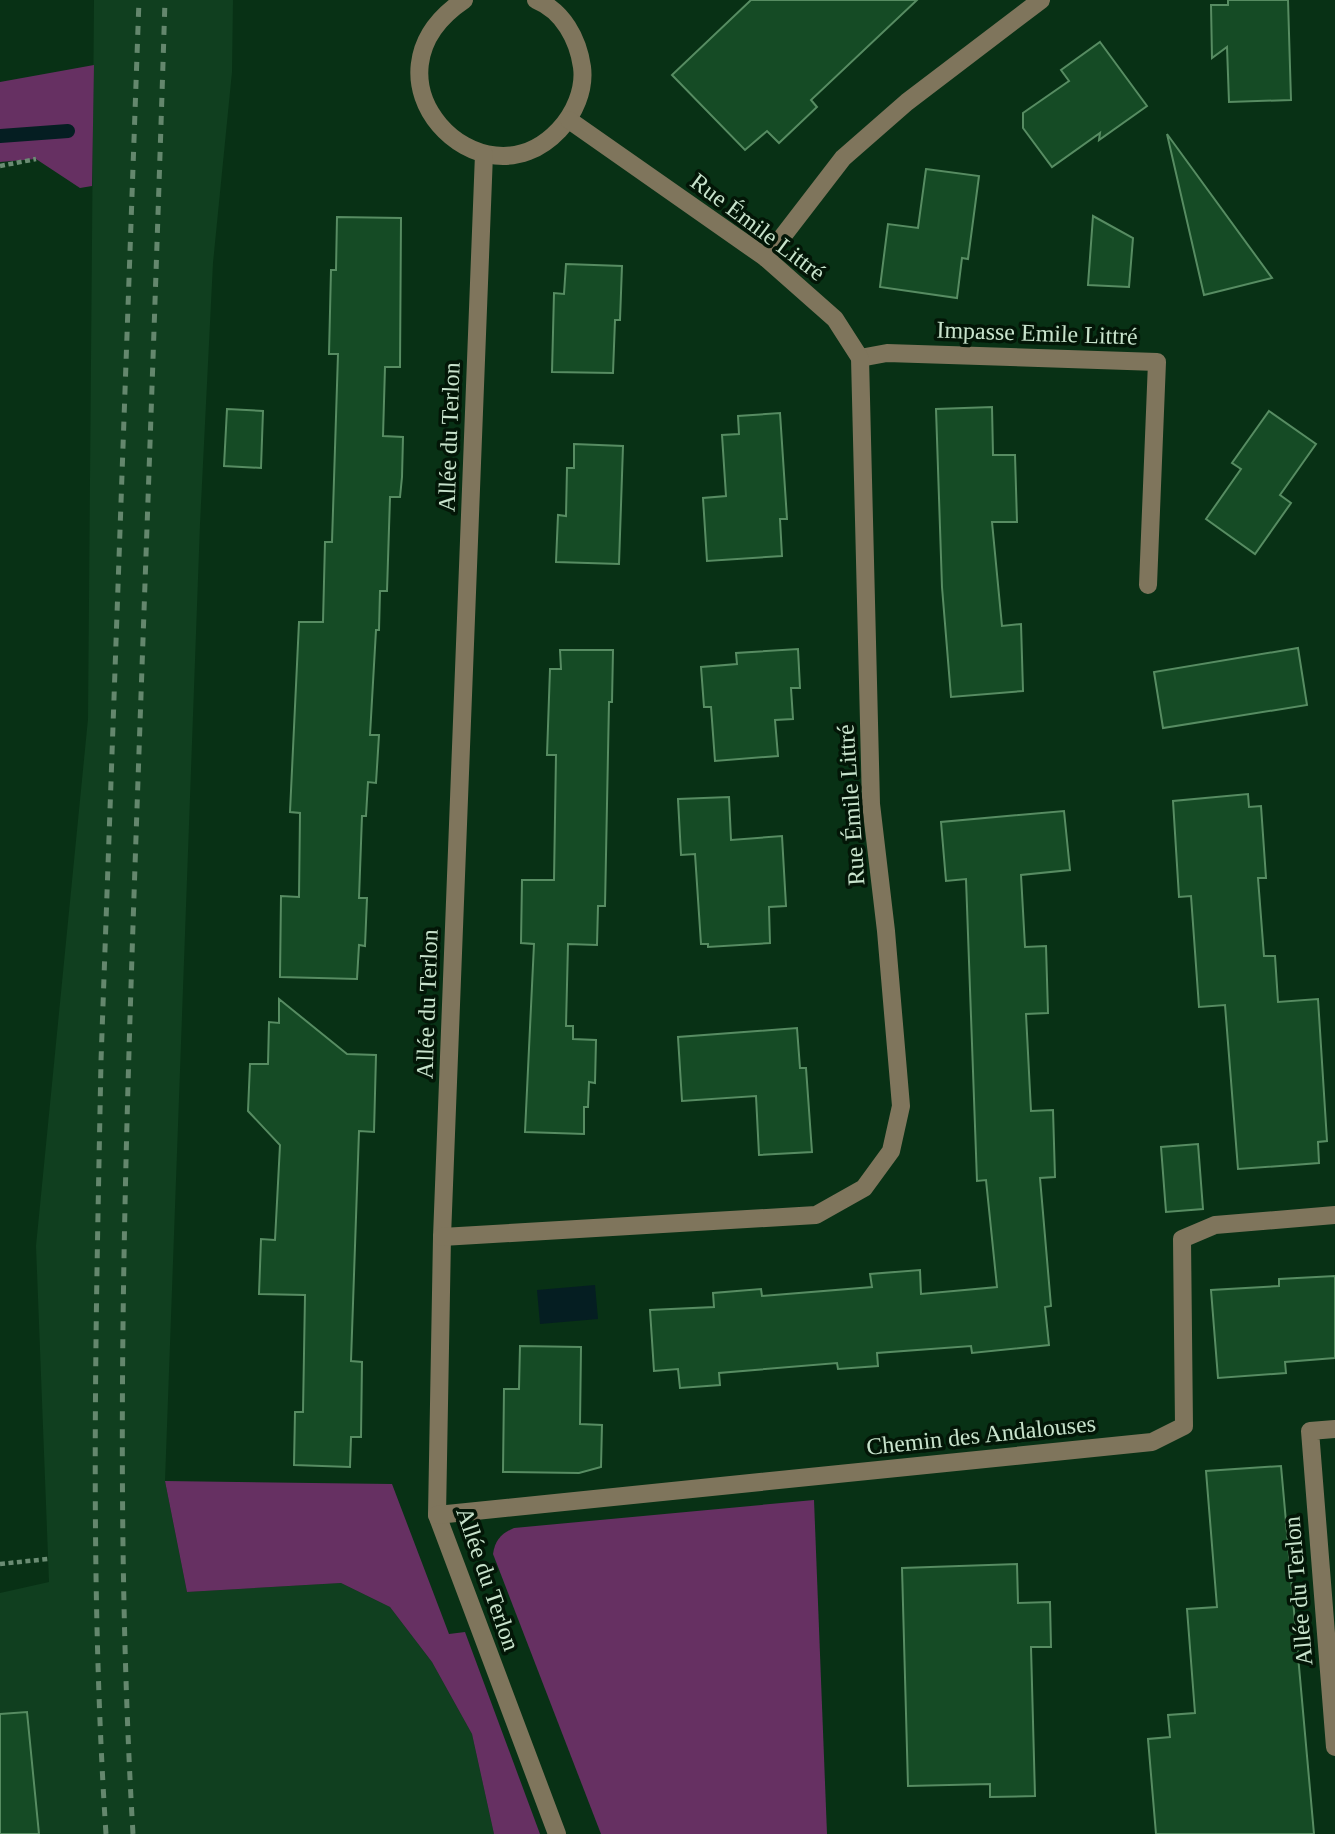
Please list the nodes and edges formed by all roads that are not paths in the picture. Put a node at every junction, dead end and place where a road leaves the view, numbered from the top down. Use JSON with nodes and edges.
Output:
{"nodes":[{"id":1,"x":464,"y":0,"type":"edge"},
{"id":2,"x":536,"y":0,"type":"edge"},
{"id":3,"x":1041,"y":0,"type":"edge"},
{"id":4,"x":569,"y":120,"type":"junction"},
{"id":5,"x":484,"y":154,"type":"junction"},
{"id":6,"x":766,"y":258,"type":"junction"},
{"id":7,"x":860,"y":358,"type":"junction"},
{"id":8,"x":1148,"y":585,"type":"dead end"},
{"id":9,"x":1335,"y":1215,"type":"edge"},
{"id":10,"x":442,"y":1237,"type":"junction"},
{"id":11,"x":1335,"y":1429,"type":"edge"},
{"id":12,"x":437,"y":1515,"type":"junction"},
{"id":13,"x":1335,"y":1747,"type":"edge"},
{"id":14,"x":557,"y":1834,"type":"edge"}],
"edges":[{"from":1,"to":5,"type":"street"},
{"from":2,"to":4,"type":"street"},
{"from":3,"to":6,"type":"street"},
{"from":4,"to":5,"type":"street"},
{"from":4,"to":6,"type":"street","name":"Rue Émile Littré"},
{"from":5,"to":10,"type":"street","name":"Allée du Terlon"},
{"from":6,"to":7,"type":"street","name":"Rue Émile Littré"},
{"from":7,"to":8,"type":"street","name":"Impasse Emile Littré"},
{"from":7,"to":10,"type":"street","name":"Rue Émile Littré"},
{"from":9,"to":12,"type":"street","name":"Chemin des Andalouses"},
{"from":10,"to":12,"type":"street","name":"Allée du Terlon"},
{"from":11,"to":13,"type":"street","name":"Allée du Terlon"},
{"from":12,"to":14,"type":"street","name":"Allée du Terlon"}]}
